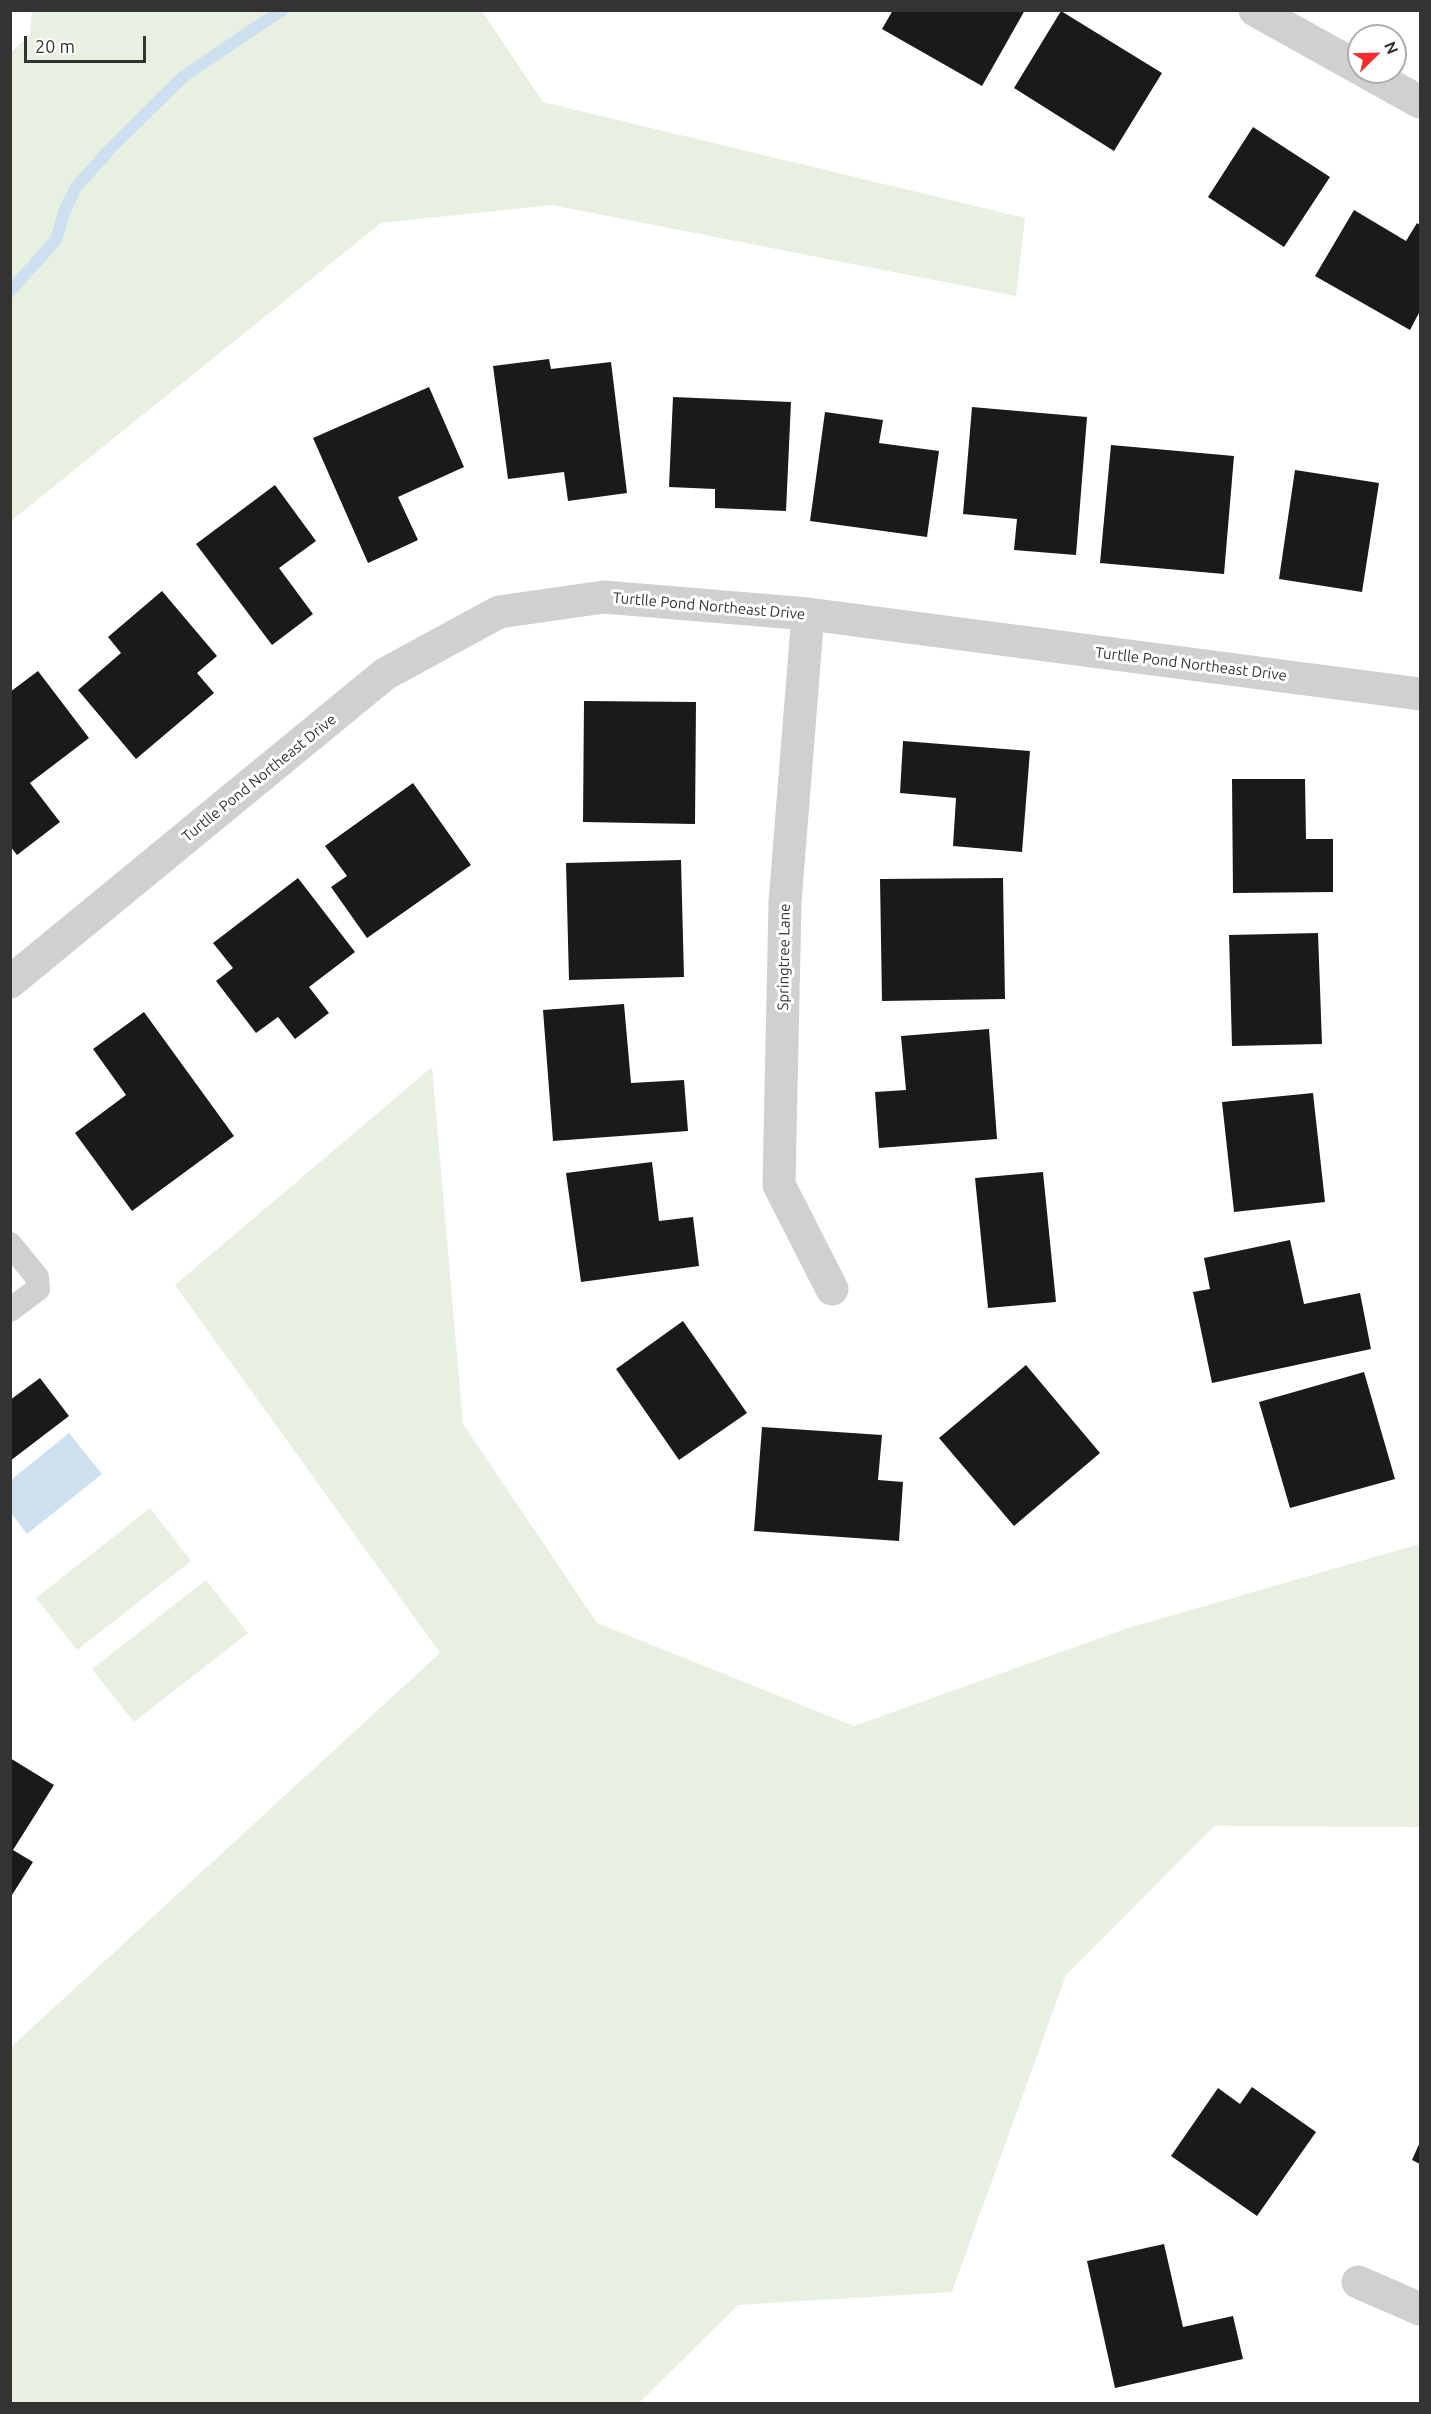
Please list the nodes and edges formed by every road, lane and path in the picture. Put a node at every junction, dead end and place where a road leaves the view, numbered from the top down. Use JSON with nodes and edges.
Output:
{"nodes":[{"id":1,"x":1255,"y":10,"type":"edge"},
{"id":2,"x":1347,"y":61,"type":"edge"},
{"id":3,"x":1388,"y":84,"type":"edge"},
{"id":4,"x":1420,"y":102,"type":"edge"},
{"id":5,"x":808,"y":614,"type":"junction"},
{"id":6,"x":1420,"y":694,"type":"edge"},
{"id":7,"x":10,"y":982,"type":"edge"},
{"id":8,"x":10,"y":1244,"type":"edge"},
{"id":9,"x":832,"y":1289,"type":"dead end"},
{"id":10,"x":10,"y":1310,"type":"edge"},
{"id":11,"x":1358,"y":2282,"type":"dead end"},
{"id":12,"x":1420,"y":2309,"type":"edge"}],
"edges":[{"from":1,"to":2,"type":"street"},
{"from":3,"to":4,"type":"street"},
{"from":5,"to":6,"type":"street","name":"Turtlle Pond Northeast Drive"},
{"from":5,"to":7,"type":"street","name":"Turtlle Pond Northeast Drive"},
{"from":5,"to":9,"type":"street","name":"Springtree Lane"},
{"from":8,"to":10,"type":"lane"},
{"from":11,"to":12,"type":"street"}]}
